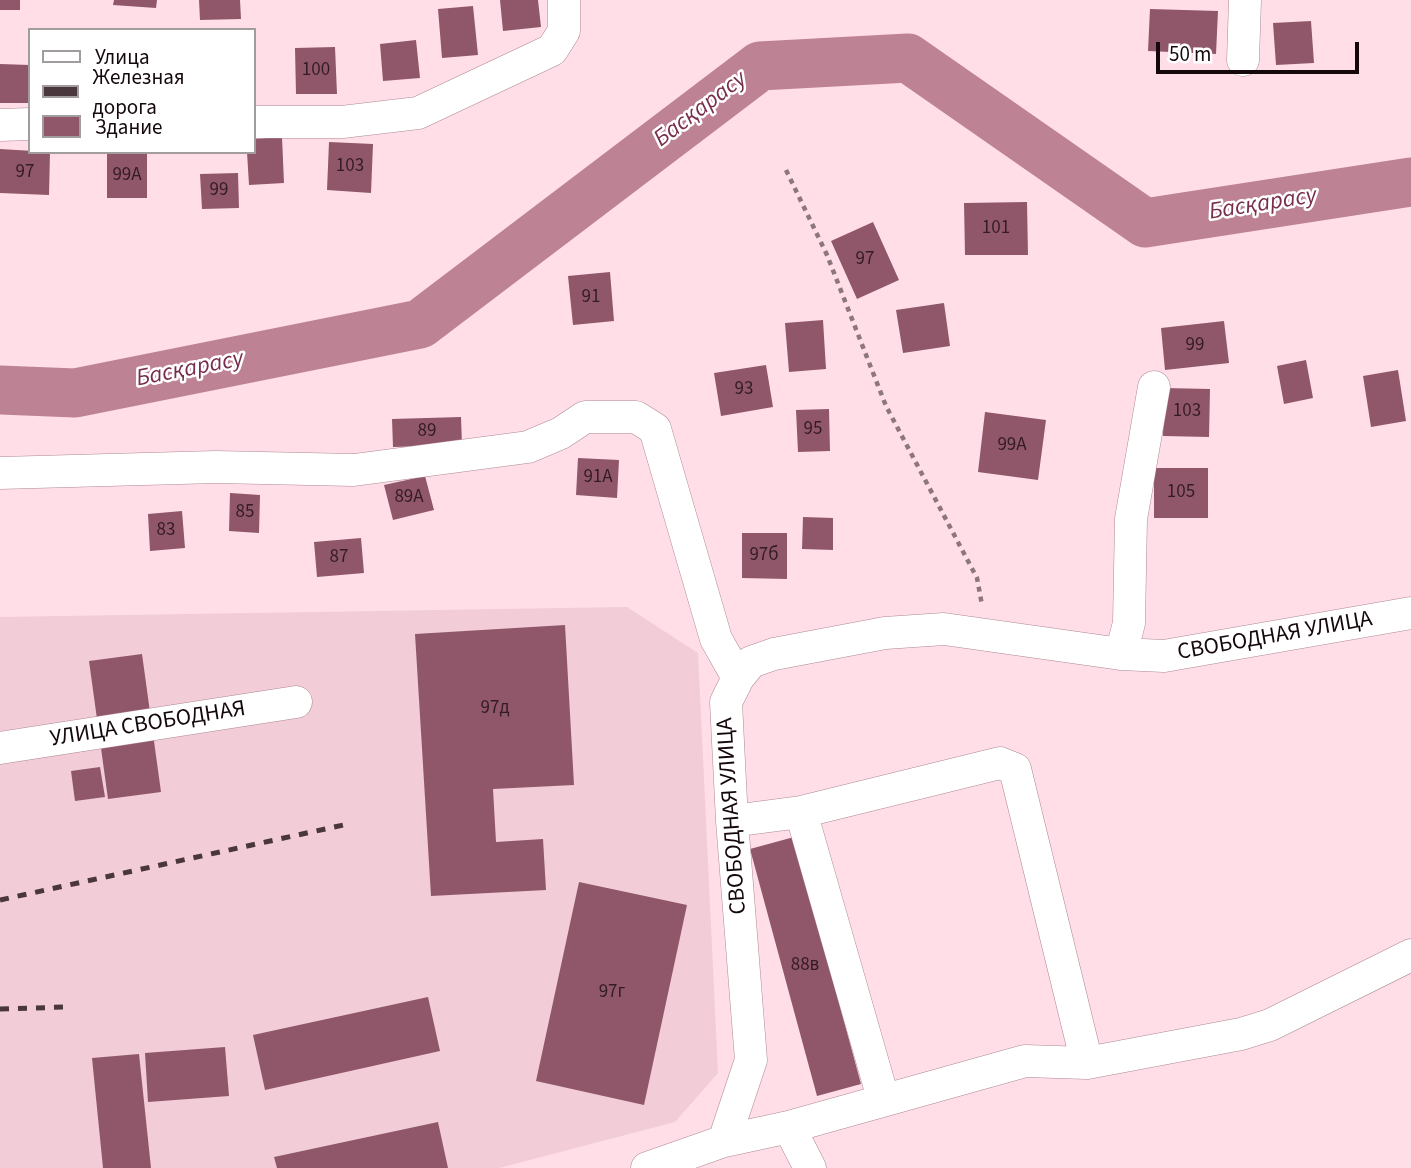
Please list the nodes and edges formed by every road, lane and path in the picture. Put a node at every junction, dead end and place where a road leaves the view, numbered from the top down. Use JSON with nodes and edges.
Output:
{"nodes":[{"id":1,"x":564,"y":0,"type":"edge"},
{"id":2,"x":1245,"y":0,"type":"edge"},
{"id":3,"x":1243,"y":60,"type":"dead end"},
{"id":4,"x":256,"y":122,"type":"edge"},
{"id":5,"x":28,"y":124,"type":"edge"},
{"id":6,"x":0,"y":125,"type":"edge"},
{"id":7,"x":786,"y":170,"type":"dead end"},
{"id":8,"x":1154,"y":387,"type":"dead end"},
{"id":9,"x":0,"y":473,"type":"edge"},
{"id":10,"x":1411,"y":613,"type":"edge"},
{"id":11,"x":975,"y":634,"type":"junction"},
{"id":12,"x":1121,"y":654,"type":"junction"},
{"id":13,"x":738,"y":678,"type":"junction"},
{"id":14,"x":296,"y":702,"type":"dead end"},
{"id":15,"x":0,"y":748,"type":"edge"},
{"id":16,"x":801,"y":811,"type":"junction"},
{"id":17,"x":732,"y":821,"type":"junction"},
{"id":18,"x":1411,"y":955,"type":"edge"},
{"id":19,"x":1087,"y":1062,"type":"junction"},
{"id":20,"x":883,"y":1098,"type":"junction"},
{"id":21,"x":789,"y":1127,"type":"junction"},
{"id":22,"x":724,"y":1141,"type":"junction"},
{"id":23,"x":647,"y":1168,"type":"edge"},
{"id":24,"x":810,"y":1168,"type":"edge"}],
"edges":[{"from":1,"to":4,"type":"street"},
{"from":2,"to":3,"type":"street"},
{"from":5,"to":6,"type":"street"},
{"from":7,"to":11,"type":"path"},
{"from":8,"to":12,"type":"street"},
{"from":9,"to":13,"type":"street"},
{"from":10,"to":12,"type":"street","name":"СВОБОДНАЯ УЛИЦА"},
{"from":11,"to":12,"type":"street","name":"СВОБОДНАЯ УЛИЦА"},
{"from":11,"to":13,"type":"street","name":"СВОБОДНАЯ УЛИЦА"},
{"from":13,"to":17,"type":"street","name":"СВОБОДНАЯ УЛИЦА"},
{"from":14,"to":15,"type":"street","name":"УЛИЦА СВОБОДНАЯ"},
{"from":16,"to":17,"type":"street"},
{"from":16,"to":19,"type":"street"},
{"from":16,"to":20,"type":"street"},
{"from":17,"to":22,"type":"street","name":"СВОБОДНАЯ УЛИЦА"},
{"from":18,"to":19,"type":"street"},
{"from":19,"to":20,"type":"street"},
{"from":20,"to":21,"type":"street"},
{"from":21,"to":22,"type":"street"},
{"from":21,"to":24,"type":"street"},
{"from":22,"to":23,"type":"street"}]}
